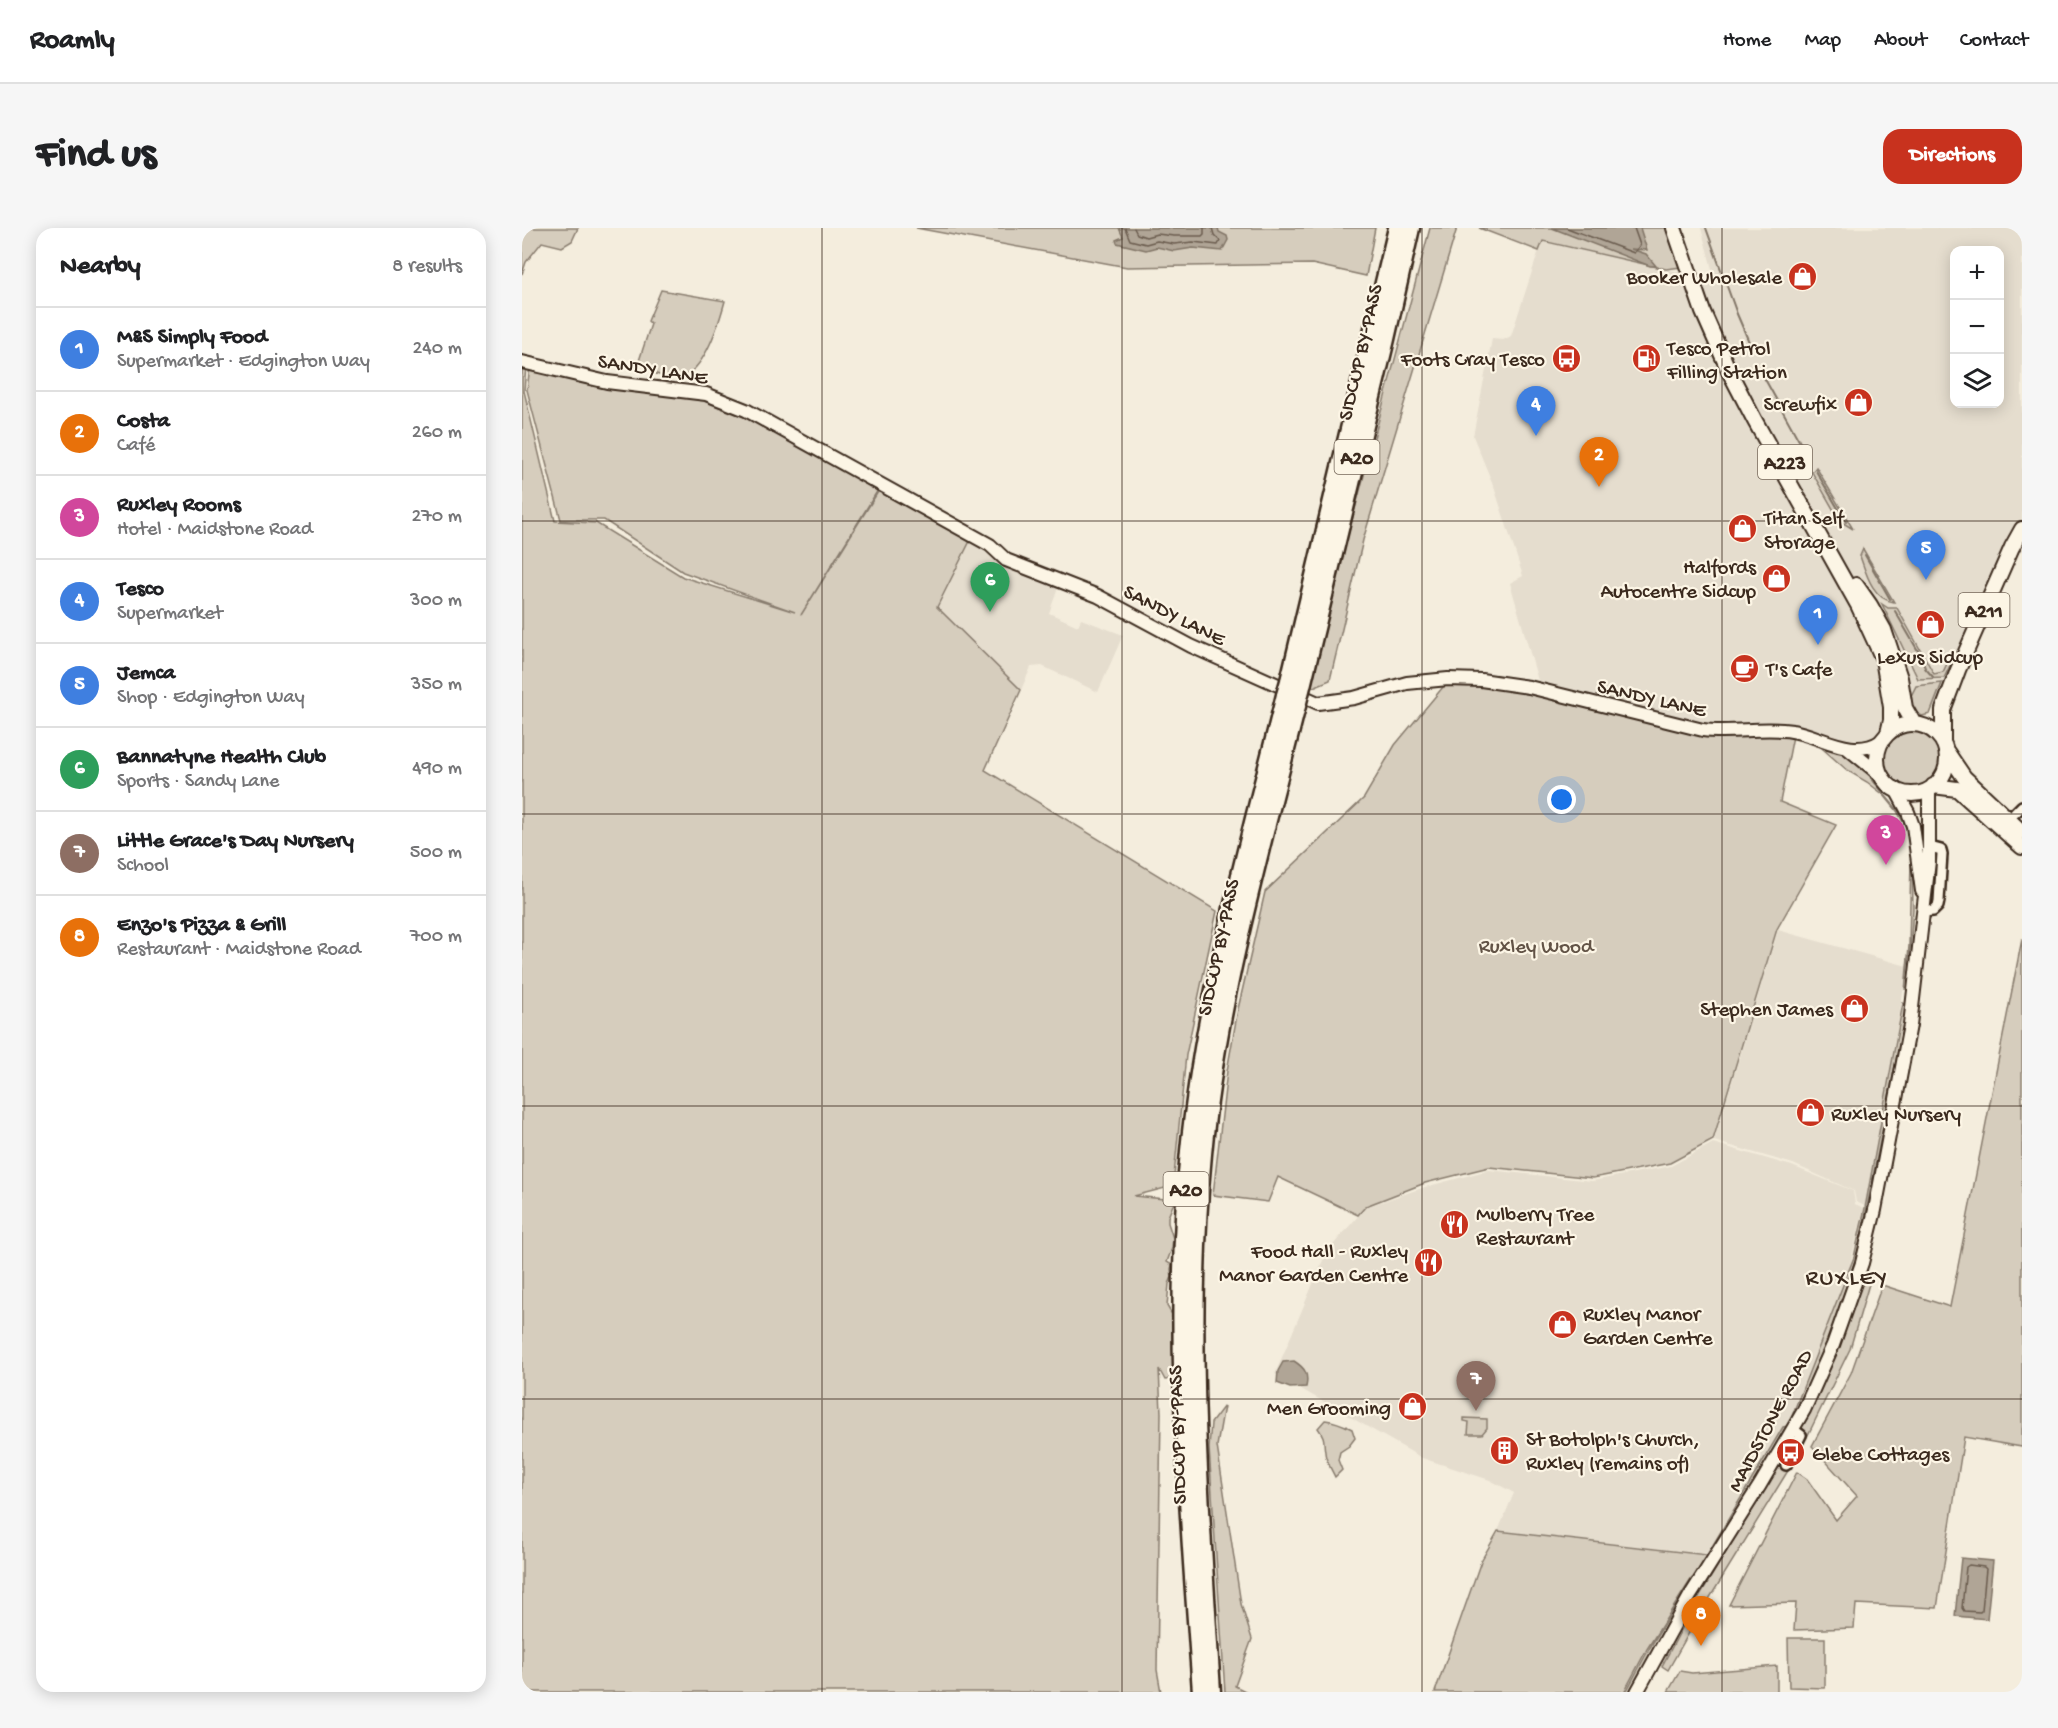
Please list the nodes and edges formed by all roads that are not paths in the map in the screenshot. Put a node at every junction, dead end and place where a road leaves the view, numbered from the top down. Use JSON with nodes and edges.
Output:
{"nodes":[{"id":1,"x":1397,"y":228,"type":"edge"},
{"id":2,"x":1411,"y":228,"type":"edge"},
{"id":3,"x":1422,"y":228,"type":"edge"},
{"id":4,"x":1674,"y":228,"type":"edge"},
{"id":5,"x":1682,"y":228,"type":"edge"},
{"id":6,"x":1692,"y":262,"type":"junction"},
{"id":7,"x":1386,"y":339,"type":"junction"},
{"id":8,"x":1719,"y":348,"type":"junction"},
{"id":9,"x":522,"y":362,"type":"edge"},
{"id":10,"x":1732,"y":369,"type":"junction"},
{"id":11,"x":1787,"y":472,"type":"junction"},
{"id":12,"x":2022,"y":529,"type":"edge"},
{"id":13,"x":1862,"y":603,"type":"junction"},
{"id":14,"x":1293,"y":691,"type":"junction"},
{"id":15,"x":1943,"y":710,"type":"junction"},
{"id":16,"x":1915,"y":724,"type":"junction"},
{"id":17,"x":1885,"y":737,"type":"junction"},
{"id":18,"x":1944,"y":746,"type":"junction"},
{"id":19,"x":1846,"y":747,"type":"junction"},
{"id":20,"x":1882,"y":777,"type":"junction"},
{"id":21,"x":1895,"y":788,"type":"junction"},
{"id":22,"x":1931,"y":788,"type":"junction"},
{"id":23,"x":2022,"y":832,"type":"edge"},
{"id":24,"x":1930,"y":847,"type":"junction"},
{"id":25,"x":2022,"y":847,"type":"edge"},
{"id":26,"x":1924,"y":898,"type":"junction"},
{"id":27,"x":1923,"y":912,"type":"junction"},
{"id":28,"x":1793,"y":1429,"type":"junction"},
{"id":29,"x":1786,"y":1465,"type":"dead end"},
{"id":30,"x":1200,"y":1692,"type":"edge"},
{"id":31,"x":1212,"y":1692,"type":"edge"},
{"id":32,"x":1637,"y":1692,"type":"edge"}],
"edges":[{"from":1,"to":14,"type":"highway","name":"SIDCUP BY-PASS","number":"A20"},
{"from":2,"to":7,"type":"highway","name":"SIDCUP BY-PASS","number":"A20"},
{"from":3,"to":7,"type":"highway","number":"A20"},
{"from":4,"to":8,"type":"main road","number":"A223"},
{"from":5,"to":6,"type":"main road","number":"A223"},
{"from":6,"to":8,"type":"main road","number":"A223"},
{"from":6,"to":10,"type":"main road","number":"A223"},
{"from":7,"to":14,"type":"highway","name":"SIDCUP BY-PASS","number":"A20"},
{"from":8,"to":10,"type":"main road","number":"A223"},
{"from":9,"to":19,"type":"street","name":"SANDY LANE"},
{"from":10,"to":11,"type":"main road","number":"A223"},
{"from":10,"to":11,"type":"main road","number":"A223"},
{"from":11,"to":13,"type":"main road","number":"A223"},
{"from":11,"to":13,"type":"main road","number":"A223"},
{"from":12,"to":15,"type":"main road","number":"A211"},
{"from":13,"to":16,"type":"main road","number":"A223"},
{"from":13,"to":17,"type":"main road","number":"A223"},
{"from":14,"to":30,"type":"highway","name":"SIDCUP BY-PASS","number":"A20"},
{"from":14,"to":31,"type":"highway","name":"SIDCUP BY-PASS","number":"A20"},
{"from":15,"to":16,"type":"main road"},
{"from":15,"to":18,"type":"main road","number":"A211"},
{"from":16,"to":17,"type":"main road"},
{"from":16,"to":18,"type":"main road"},
{"from":17,"to":19,"type":"street","name":"SANDY LANE"},
{"from":17,"to":20,"type":"main road"},
{"from":18,"to":22,"type":"main road"},
{"from":18,"to":23,"type":"main road"},
{"from":19,"to":20,"type":"street","name":"SANDY LANE"},
{"from":20,"to":21,"type":"main road"},
{"from":21,"to":22,"type":"main road"},
{"from":21,"to":26,"type":"street","name":"MAIDSTONE ROAD"},
{"from":22,"to":24,"type":"street","name":"MAIDSTONE ROAD"},
{"from":22,"to":25,"type":"main road"},
{"from":24,"to":26,"type":"street","name":"MAIDSTONE ROAD"},
{"from":24,"to":27,"type":"street"},
{"from":26,"to":27,"type":"street","name":"MAIDSTONE ROAD"},
{"from":27,"to":28,"type":"street","name":"MAIDSTONE ROAD"},
{"from":28,"to":29,"type":"street"},
{"from":28,"to":32,"type":"street","name":"MAIDSTONE ROAD"}]}
